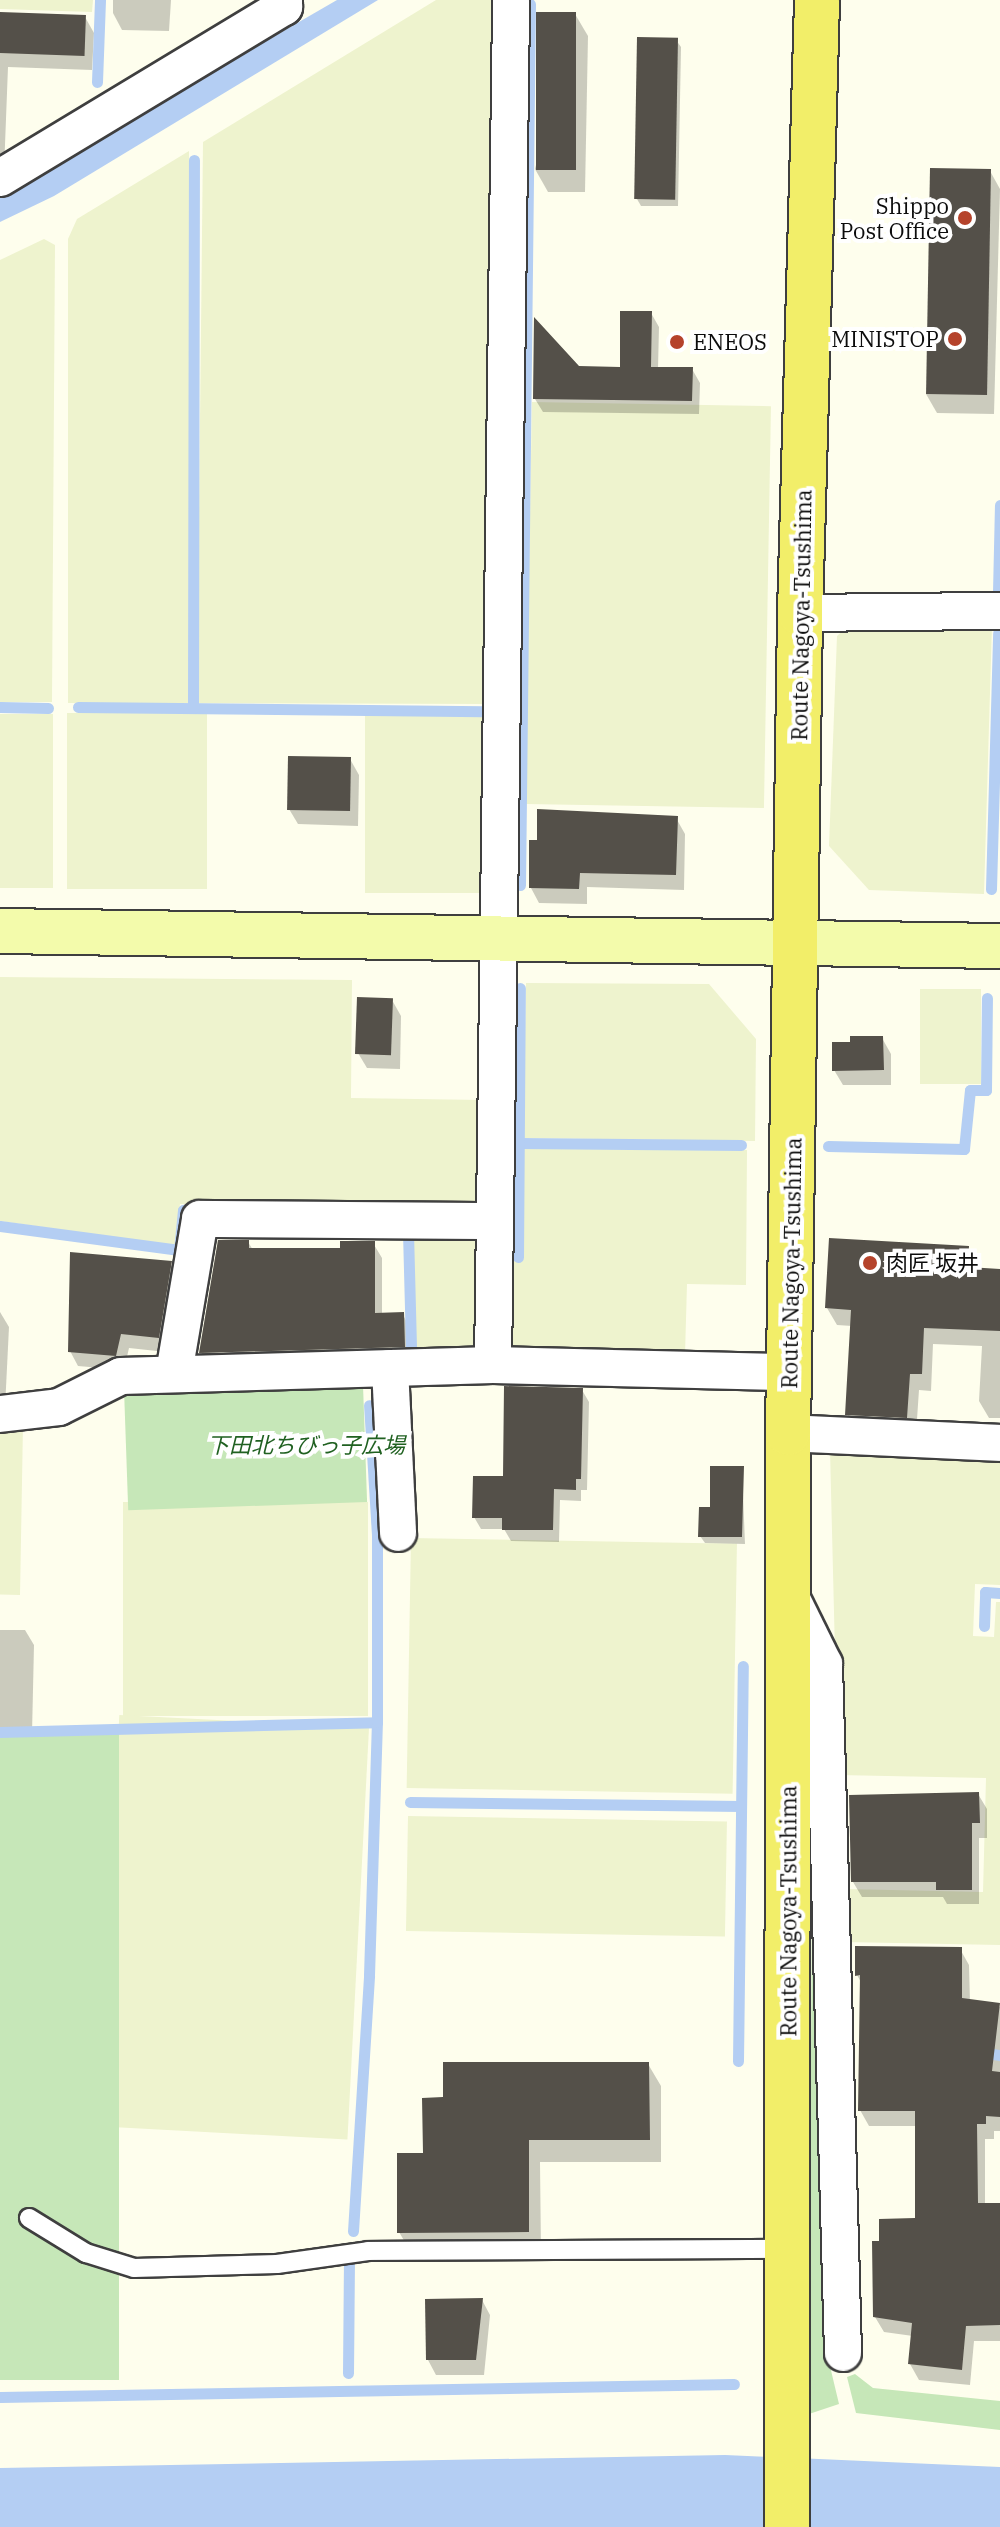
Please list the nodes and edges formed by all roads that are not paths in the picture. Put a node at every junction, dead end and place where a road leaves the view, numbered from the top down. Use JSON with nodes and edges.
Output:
{"nodes":[{"id":1,"x":511,"y":0,"type":"edge"},
{"id":2,"x":817,"y":0,"type":"edge"},
{"id":3,"x":289,"y":2,"type":"edge"},
{"id":4,"x":0,"y":178,"type":"edge"},
{"id":5,"x":1000,"y":611,"type":"edge"},
{"id":6,"x":800,"y":613,"type":"junction"},
{"id":7,"x":0,"y":931,"type":"edge"},
{"id":8,"x":499,"y":938,"type":"junction"},
{"id":9,"x":794,"y":941,"type":"junction"},
{"id":10,"x":1000,"y":946,"type":"edge"},
{"id":11,"x":495,"y":1221,"type":"junction"},
{"id":12,"x":493,"y":1365,"type":"junction"},
{"id":13,"x":390,"y":1368,"type":"junction"},
{"id":14,"x":790,"y":1372,"type":"junction"},
{"id":15,"x":174,"y":1373,"type":"junction"},
{"id":16,"x":0,"y":1414,"type":"edge"},
{"id":17,"x":788,"y":1433,"type":"junction"},
{"id":18,"x":1000,"y":1443,"type":"edge"},
{"id":19,"x":398,"y":1533,"type":"dead end"},
{"id":20,"x":789,"y":1593,"type":"junction"},
{"id":21,"x":29,"y":2218,"type":"dead end"},
{"id":22,"x":788,"y":2249,"type":"junction"},
{"id":23,"x":843,"y":2353,"type":"dead end"},
{"id":24,"x":787,"y":2527,"type":"edge"}],
"edges":[{"from":1,"to":8,"type":"street"},
{"from":2,"to":6,"type":"main road","name":"Route Nagoya-Tsushima"},
{"from":3,"to":4,"type":"street"},
{"from":5,"to":6,"type":"street"},
{"from":6,"to":9,"type":"main road","name":"Route Nagoya-Tsushima"},
{"from":7,"to":8,"type":"street"},
{"from":8,"to":9,"type":"street"},
{"from":8,"to":11,"type":"street"},
{"from":9,"to":10,"type":"street"},
{"from":9,"to":14,"type":"main road","name":"Route Nagoya-Tsushima"},
{"from":11,"to":12,"type":"street"},
{"from":11,"to":15,"type":"street"},
{"from":12,"to":13,"type":"street"},
{"from":12,"to":14,"type":"street"},
{"from":13,"to":15,"type":"street"},
{"from":13,"to":19,"type":"street"},
{"from":14,"to":17,"type":"main road","name":"Route Nagoya-Tsushima"},
{"from":15,"to":16,"type":"street"},
{"from":17,"to":18,"type":"street"},
{"from":17,"to":20,"type":"main road","name":"Route Nagoya-Tsushima"},
{"from":20,"to":22,"type":"main road","name":"Route Nagoya-Tsushima"},
{"from":20,"to":23,"type":"street"},
{"from":21,"to":22,"type":"lane"},
{"from":22,"to":24,"type":"main road","name":"Route Nagoya-Tsushima"}]}
